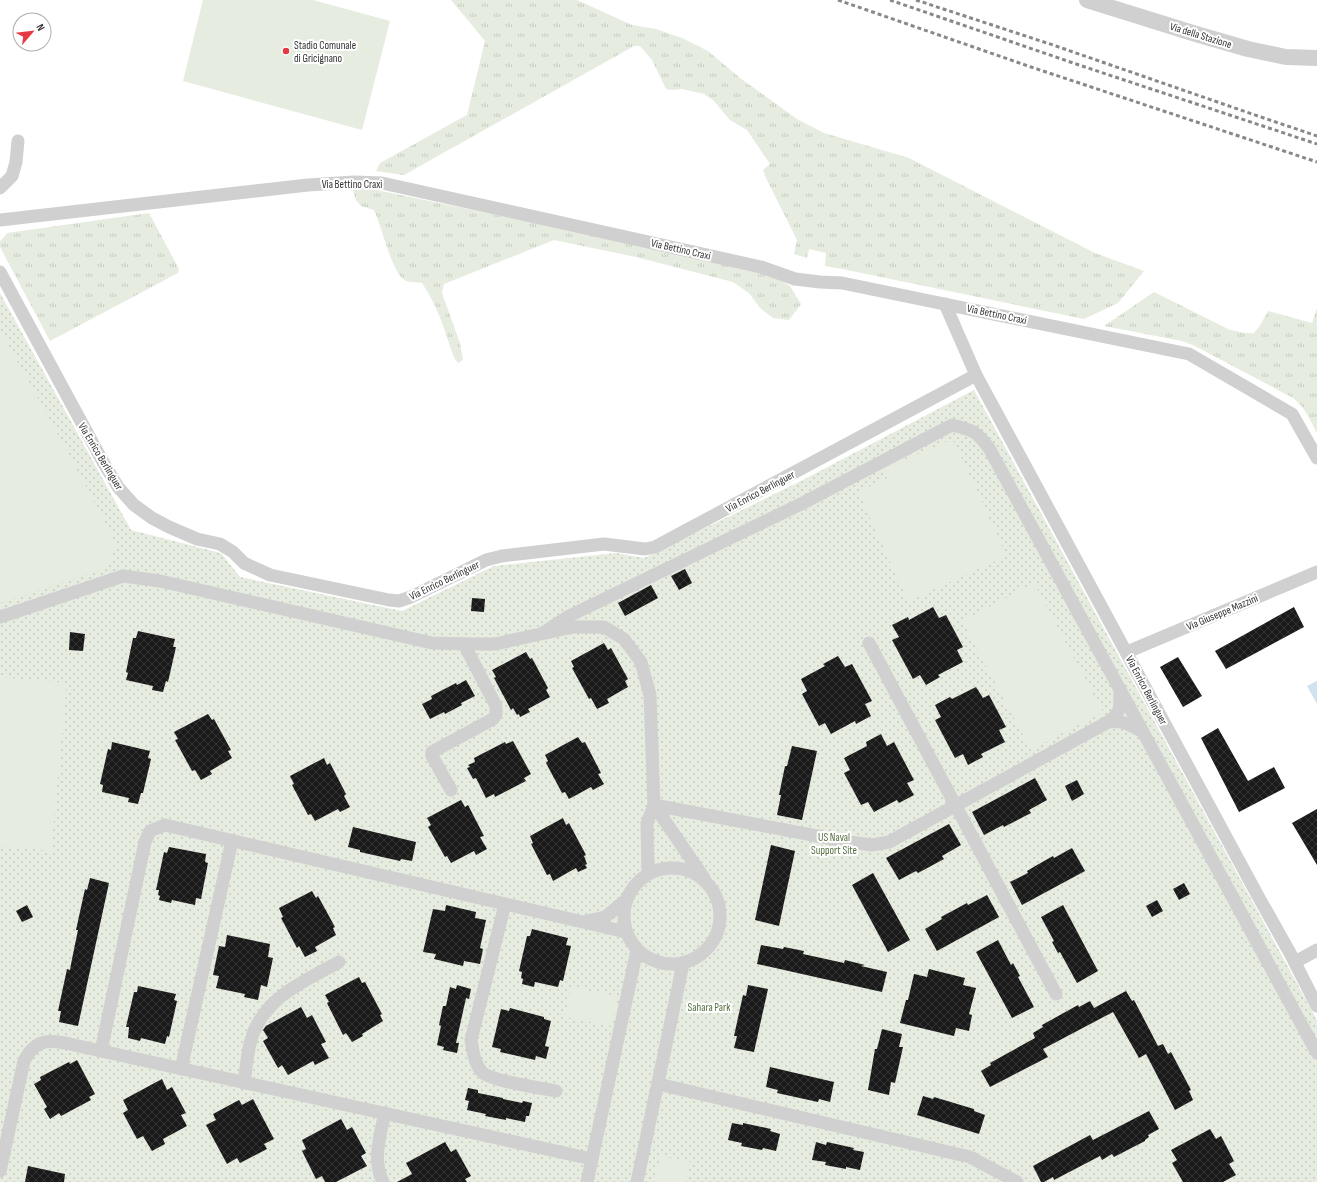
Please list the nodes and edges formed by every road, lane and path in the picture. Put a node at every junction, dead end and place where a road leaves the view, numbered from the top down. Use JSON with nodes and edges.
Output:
{"nodes":[{"id":1,"x":1087,"y":0,"type":"edge"},
{"id":2,"x":1317,"y":58,"type":"edge"},
{"id":3,"x":18,"y":141,"type":"dead end"},
{"id":4,"x":0,"y":188,"type":"edge"},
{"id":5,"x":0,"y":220,"type":"edge"},
{"id":6,"x":0,"y":272,"type":"edge"},
{"id":7,"x":945,"y":304,"type":"junction"},
{"id":8,"x":976,"y":375,"type":"junction"},
{"id":9,"x":1317,"y":458,"type":"edge"},
{"id":10,"x":1317,"y":572,"type":"edge"},
{"id":11,"x":0,"y":617,"type":"edge"},
{"id":12,"x":543,"y":633,"type":"junction"},
{"id":13,"x":869,"y":643,"type":"dead end"},
{"id":14,"x":464,"y":644,"type":"junction"},
{"id":15,"x":1127,"y":652,"type":"junction"},
{"id":16,"x":1120,"y":687,"type":"junction"},
{"id":17,"x":1108,"y":722,"type":"junction"},
{"id":18,"x":1144,"y":733,"type":"junction"},
{"id":19,"x":451,"y":790,"type":"dead end"},
{"id":20,"x":654,"y":805,"type":"junction"},
{"id":21,"x":956,"y":806,"type":"junction"},
{"id":22,"x":232,"y":841,"type":"junction"},
{"id":23,"x":648,"y":874,"type":"junction"},
{"id":24,"x":711,"y":889,"type":"junction"},
{"id":25,"x":626,"y":900,"type":"junction"},
{"id":26,"x":505,"y":904,"type":"junction"},
{"id":27,"x":583,"y":922,"type":"junction"},
{"id":28,"x":626,"y":932,"type":"junction"},
{"id":29,"x":637,"y":950,"type":"junction"},
{"id":30,"x":1317,"y":950,"type":"edge"},
{"id":31,"x":339,"y":962,"type":"dead end"},
{"id":32,"x":1295,"y":962,"type":"junction"},
{"id":33,"x":683,"y":964,"type":"junction"},
{"id":34,"x":1056,"y":994,"type":"dead end"},
{"id":35,"x":1317,"y":1006,"type":"edge"},
{"id":36,"x":101,"y":1051,"type":"junction"},
{"id":37,"x":1317,"y":1053,"type":"edge"},
{"id":38,"x":180,"y":1069,"type":"junction"},
{"id":39,"x":244,"y":1082,"type":"junction"},
{"id":40,"x":658,"y":1084,"type":"junction"},
{"id":41,"x":556,"y":1091,"type":"dead end"},
{"id":42,"x":385,"y":1114,"type":"junction"},
{"id":43,"x":592,"y":1159,"type":"junction"},
{"id":44,"x":0,"y":1171,"type":"edge"},
{"id":45,"x":383,"y":1182,"type":"edge"},
{"id":46,"x":587,"y":1182,"type":"edge"},
{"id":47,"x":637,"y":1182,"type":"edge"},
{"id":48,"x":1017,"y":1182,"type":"edge"}],
"edges":[{"from":1,"to":2,"type":"street","name":"Via della Stazione"},
{"from":3,"to":4,"type":"street"},
{"from":5,"to":7,"type":"street","name":"Via Bettino Craxi"},
{"from":6,"to":8,"type":"street","name":"Via Enrico Berlinguer"},
{"from":7,"to":8,"type":"street","name":"Via Enrico Berlinguer"},
{"from":7,"to":9,"type":"street","name":"Via Bettino Craxi"},
{"from":8,"to":15,"type":"street","name":"Via Enrico Berlinguer"},
{"from":10,"to":15,"type":"street","name":"Via Giuseppe Mazzini"},
{"from":11,"to":14,"type":"street"},
{"from":12,"to":14,"type":"street"},
{"from":12,"to":16,"type":"street"},
{"from":12,"to":20,"type":"street"},
{"from":13,"to":21,"type":"street"},
{"from":14,"to":19,"type":"street"},
{"from":15,"to":32,"type":"street","name":"Via Enrico Berlinguer"},
{"from":16,"to":17,"type":"street"},
{"from":16,"to":18,"type":"street"},
{"from":17,"to":18,"type":"street"},
{"from":17,"to":21,"type":"street"},
{"from":18,"to":37,"type":"street"},
{"from":20,"to":21,"type":"street"},
{"from":20,"to":23,"type":"street"},
{"from":20,"to":24,"type":"street"},
{"from":21,"to":34,"type":"street"},
{"from":22,"to":26,"type":"street"},
{"from":22,"to":36,"type":"street"},
{"from":22,"to":38,"type":"street"},
{"from":23,"to":24,"type":"street"},
{"from":23,"to":25,"type":"street"},
{"from":24,"to":33,"type":"street"},
{"from":25,"to":27,"type":"street"},
{"from":25,"to":28,"type":"street"},
{"from":26,"to":27,"type":"street"},
{"from":26,"to":41,"type":"street"},
{"from":27,"to":28,"type":"street"},
{"from":28,"to":29,"type":"street"},
{"from":29,"to":33,"type":"street"},
{"from":29,"to":43,"type":"street"},
{"from":30,"to":32,"type":"street"},
{"from":31,"to":39,"type":"street"},
{"from":32,"to":35,"type":"street","name":"Via Enrico Berlinguer"},
{"from":33,"to":40,"type":"street"},
{"from":36,"to":38,"type":"street"},
{"from":36,"to":44,"type":"street"},
{"from":38,"to":39,"type":"street"},
{"from":39,"to":42,"type":"street"},
{"from":40,"to":47,"type":"street"},
{"from":40,"to":48,"type":"street"},
{"from":42,"to":43,"type":"street"},
{"from":42,"to":45,"type":"street"},
{"from":43,"to":46,"type":"street"}]}
